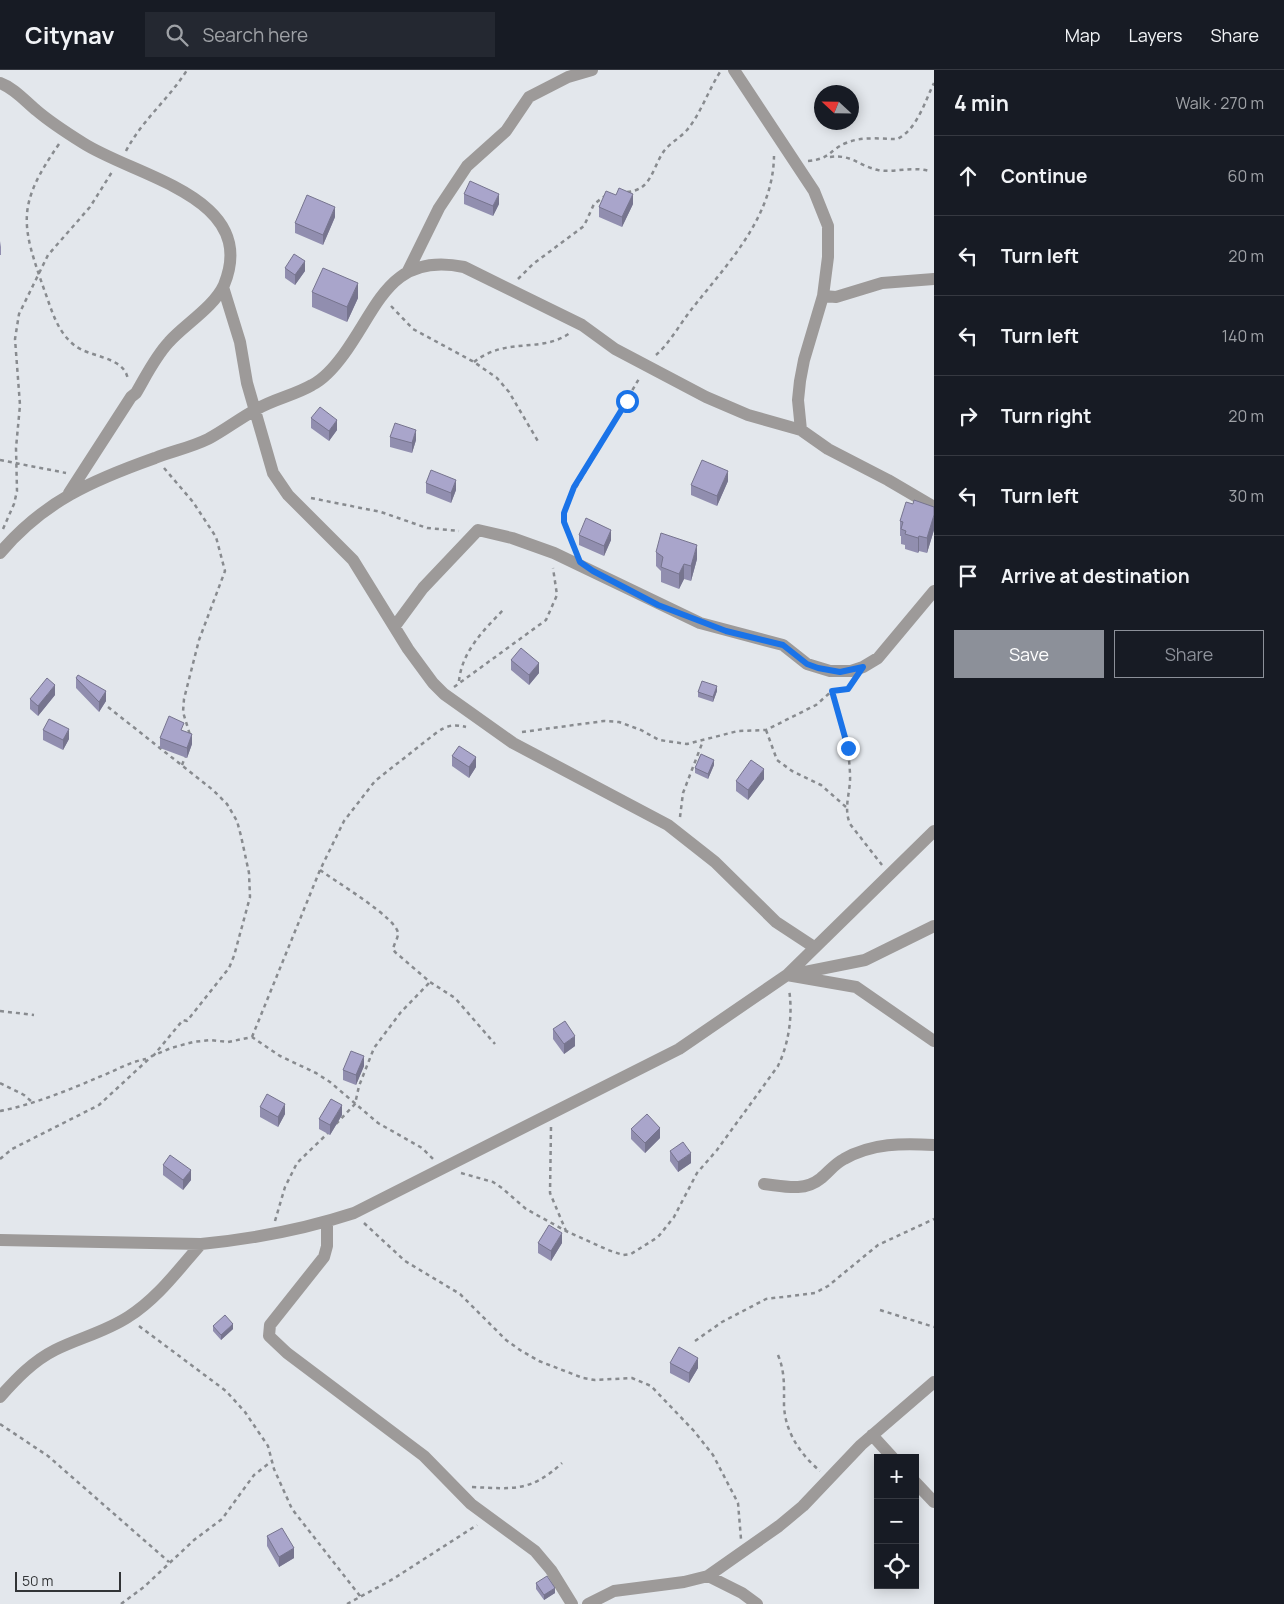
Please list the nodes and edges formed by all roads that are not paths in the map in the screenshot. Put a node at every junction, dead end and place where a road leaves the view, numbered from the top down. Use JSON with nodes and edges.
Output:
{"nodes":[{"id":1,"x":592,"y":70,"type":"edge"},
{"id":2,"x":734,"y":70,"type":"edge"},
{"id":3,"x":0,"y":83,"type":"edge"},
{"id":4,"x":408,"y":271,"type":"junction"},
{"id":5,"x":934,"y":279,"type":"edge"},
{"id":6,"x":223,"y":287,"type":"junction"},
{"id":7,"x":822,"y":296,"type":"junction"},
{"id":8,"x":256,"y":409,"type":"junction"},
{"id":9,"x":801,"y":430,"type":"junction"},
{"id":10,"x":70,"y":493,"type":"junction"},
{"id":11,"x":934,"y":507,"type":"edge"},
{"id":12,"x":0,"y":553,"type":"edge"},
{"id":13,"x":934,"y":591,"type":"edge"},
{"id":14,"x":395,"y":626,"type":"junction"},
{"id":15,"x":934,"y":831,"type":"edge"},
{"id":16,"x":934,"y":926,"type":"edge"},
{"id":17,"x":814,"y":947,"type":"junction"},
{"id":18,"x":787,"y":975,"type":"junction"},
{"id":19,"x":934,"y":1041,"type":"edge"},
{"id":20,"x":934,"y":1145,"type":"edge"},
{"id":21,"x":764,"y":1184,"type":"dead end"},
{"id":22,"x":327,"y":1222,"type":"junction"},
{"id":23,"x":0,"y":1240,"type":"edge"},
{"id":24,"x":201,"y":1244,"type":"junction"},
{"id":25,"x":934,"y":1382,"type":"edge"},
{"id":26,"x":0,"y":1397,"type":"edge"},
{"id":27,"x":872,"y":1435,"type":"junction"},
{"id":28,"x":889,"y":1454,"type":"edge"},
{"id":29,"x":919,"y":1486,"type":"edge"},
{"id":30,"x":934,"y":1502,"type":"edge"},
{"id":31,"x":708,"y":1576,"type":"junction"},
{"id":32,"x":572,"y":1604,"type":"edge"},
{"id":33,"x":588,"y":1604,"type":"edge"},
{"id":34,"x":757,"y":1604,"type":"edge"}],
"edges":[{"from":1,"to":4,"type":"street"},
{"from":2,"to":7,"type":"street"},
{"from":3,"to":6,"type":"street"},
{"from":4,"to":8,"type":"street"},
{"from":4,"to":9,"type":"street"},
{"from":5,"to":7,"type":"street"},
{"from":6,"to":8,"type":"street"},
{"from":6,"to":10,"type":"street"},
{"from":7,"to":9,"type":"street"},
{"from":8,"to":10,"type":"street"},
{"from":8,"to":14,"type":"street"},
{"from":9,"to":11,"type":"street"},
{"from":10,"to":12,"type":"street"},
{"from":13,"to":14,"type":"street"},
{"from":14,"to":17,"type":"street"},
{"from":15,"to":17,"type":"street"},
{"from":16,"to":18,"type":"street"},
{"from":17,"to":18,"type":"street"},
{"from":18,"to":19,"type":"street"},
{"from":18,"to":22,"type":"street"},
{"from":20,"to":21,"type":"street"},
{"from":22,"to":24,"type":"street"},
{"from":22,"to":32,"type":"street"},
{"from":23,"to":24,"type":"street"},
{"from":24,"to":26,"type":"street"},
{"from":25,"to":27,"type":"street"},
{"from":27,"to":28,"type":"street"},
{"from":27,"to":31,"type":"street"},
{"from":29,"to":30,"type":"street"},
{"from":31,"to":33,"type":"street"},
{"from":31,"to":34,"type":"street"}]}
